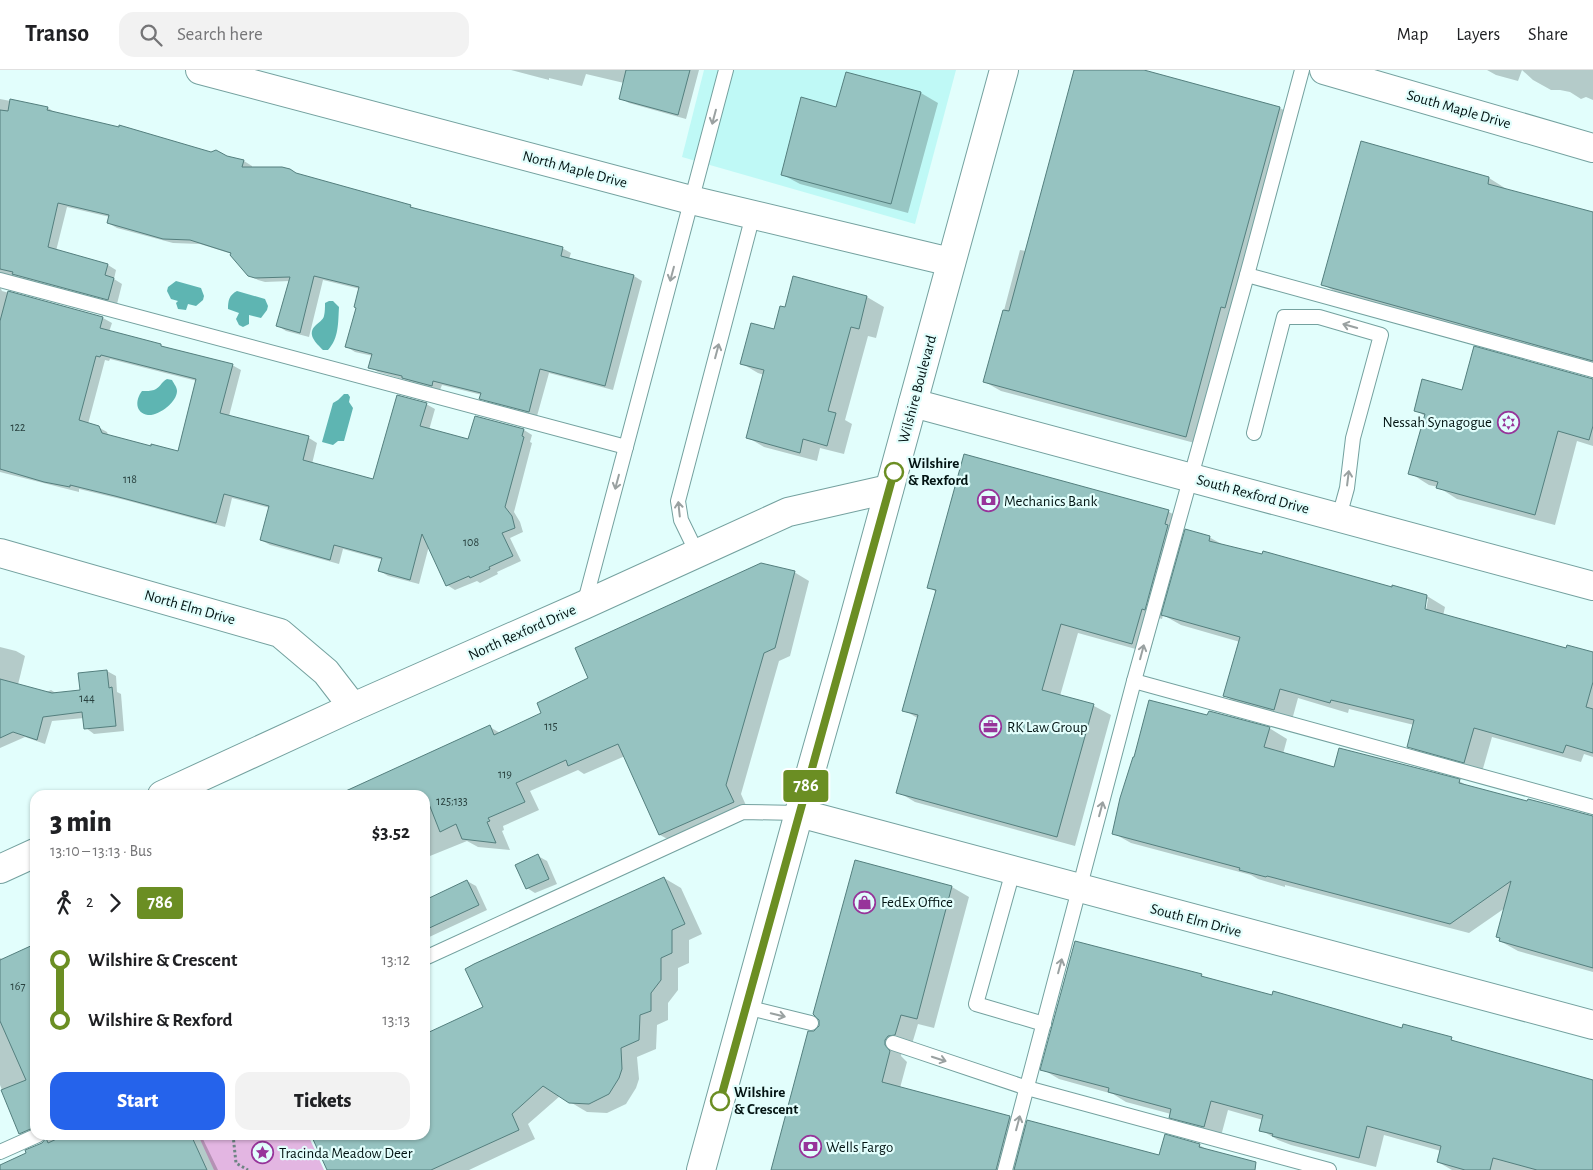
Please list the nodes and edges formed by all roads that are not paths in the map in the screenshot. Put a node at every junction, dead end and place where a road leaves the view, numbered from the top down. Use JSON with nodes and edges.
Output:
{"nodes":[{"id":1,"x":200,"y":70,"type":"edge"},
{"id":2,"x":726,"y":70,"type":"edge"},
{"id":3,"x":1004,"y":70,"type":"edge"},
{"id":4,"x":1302,"y":70,"type":"edge"},
{"id":5,"x":1324,"y":70,"type":"edge"},
{"id":6,"x":1593,"y":148,"type":"edge"},
{"id":7,"x":692,"y":200,"type":"junction"},
{"id":8,"x":753,"y":215,"type":"junction"},
{"id":9,"x":951,"y":262,"type":"junction"},
{"id":10,"x":1247,"y":275,"type":"junction"},
{"id":11,"x":0,"y":280,"type":"edge"},
{"id":12,"x":1321,"y":296,"type":"junction"},
{"id":13,"x":1319,"y":317,"type":"junction"},
{"id":14,"x":1593,"y":370,"type":"edge"},
{"id":15,"x":913,"y":403,"type":"junction"},
{"id":16,"x":1254,"y":432,"type":"dead end"},
{"id":17,"x":626,"y":447,"type":"junction"},
{"id":18,"x":1190,"y":477,"type":"junction"},
{"id":19,"x":889,"y":489,"type":"junction"},
{"id":20,"x":1339,"y":517,"type":"junction"},
{"id":21,"x":0,"y":552,"type":"edge"},
{"id":22,"x":697,"y":553,"type":"junction"},
{"id":23,"x":1593,"y":586,"type":"edge"},
{"id":24,"x":584,"y":605,"type":"junction"},
{"id":25,"x":1134,"y":681,"type":"junction"},
{"id":26,"x":353,"y":707,"type":"junction"},
{"id":27,"x":173,"y":790,"type":"edge"},
{"id":28,"x":1593,"y":806,"type":"edge"},
{"id":29,"x":799,"y":813,"type":"junction"},
{"id":30,"x":30,"y":855,"type":"edge"},
{"id":31,"x":0,"y":870,"type":"edge"},
{"id":32,"x":1013,"y":870,"type":"junction"},
{"id":33,"x":1080,"y":889,"type":"junction"},
{"id":34,"x":430,"y":956,"type":"edge"},
{"id":35,"x":746,"y":1007,"type":"junction"},
{"id":36,"x":811,"y":1023,"type":"dead end"},
{"id":37,"x":1044,"y":1024,"type":"junction"},
{"id":38,"x":1593,"y":1025,"type":"edge"},
{"id":39,"x":892,"y":1044,"type":"dead end"},
{"id":40,"x":1027,"y":1088,"type":"junction"},
{"id":41,"x":30,"y":1139,"type":"edge"},
{"id":42,"x":0,"y":1152,"type":"edge"},
{"id":43,"x":701,"y":1170,"type":"edge"},
{"id":44,"x":1005,"y":1170,"type":"edge"},
{"id":45,"x":1329,"y":1170,"type":"edge"}],
"edges":[{"from":1,"to":7,"type":"street","name":"North Maple Drive"},
{"from":2,"to":7,"type":"lane","one_way":true},
{"from":3,"to":9,"type":"street","name":"Wilshire Boulevard"},
{"from":4,"to":10,"type":"lane"},
{"from":5,"to":6,"type":"street","name":"South Maple Drive"},
{"from":7,"to":8,"type":"street","name":"North Maple Drive"},
{"from":7,"to":17,"type":"lane","one_way":true},
{"from":8,"to":9,"type":"street","name":"North Maple Drive"},
{"from":22,"to":8,"type":"lane","one_way":true},
{"from":9,"to":15,"type":"street","name":"Wilshire Boulevard"},
{"from":10,"to":12,"type":"lane"},
{"from":10,"to":18,"type":"lane"},
{"from":11,"to":17,"type":"lane"},
{"from":12,"to":13,"type":"lane"},
{"from":12,"to":14,"type":"lane"},
{"from":13,"to":16,"type":"lane"},
{"from":20,"to":13,"type":"lane","one_way":true},
{"from":15,"to":18,"type":"street","name":"South Rexford Drive"},
{"from":15,"to":19,"type":"street","name":"Wilshire Boulevard"},
{"from":17,"to":24,"type":"lane","one_way":true},
{"from":18,"to":20,"type":"street","name":"South Rexford Drive"},
{"from":25,"to":18,"type":"lane","one_way":true},
{"from":19,"to":22,"type":"street","name":"North Rexford Drive"},
{"from":19,"to":29,"type":"street","name":"Wilshire Boulevard"},
{"from":20,"to":23,"type":"street","name":"South Rexford Drive"},
{"from":21,"to":26,"type":"street","name":"North Elm Drive"},
{"from":22,"to":24,"type":"street","name":"North Rexford Drive"},
{"from":24,"to":26,"type":"street","name":"North Rexford Drive"},
{"from":25,"to":28,"type":"lane"},
{"from":33,"to":25,"type":"lane","one_way":true},
{"from":26,"to":27,"type":"street","name":"North Rexford Drive"},
{"from":29,"to":32,"type":"street","name":"South Elm Drive"},
{"from":29,"to":34,"type":"lane"},
{"from":29,"to":35,"type":"street","name":"Wilshire Boulevard"},
{"from":30,"to":31,"type":"street"},
{"from":32,"to":33,"type":"street","name":"South Elm Drive"},
{"from":32,"to":37,"type":"lane"},
{"from":37,"to":33,"type":"lane","one_way":true},
{"from":33,"to":38,"type":"street","name":"South Elm Drive"},
{"from":35,"to":36,"type":"lane","one_way":true},
{"from":35,"to":43,"type":"street","name":"Wilshire Boulevard"},
{"from":37,"to":40,"type":"lane"},
{"from":39,"to":40,"type":"lane","one_way":true},
{"from":44,"to":40,"type":"lane","one_way":true},
{"from":40,"to":45,"type":"lane"},
{"from":41,"to":42,"type":"lane"}]}
